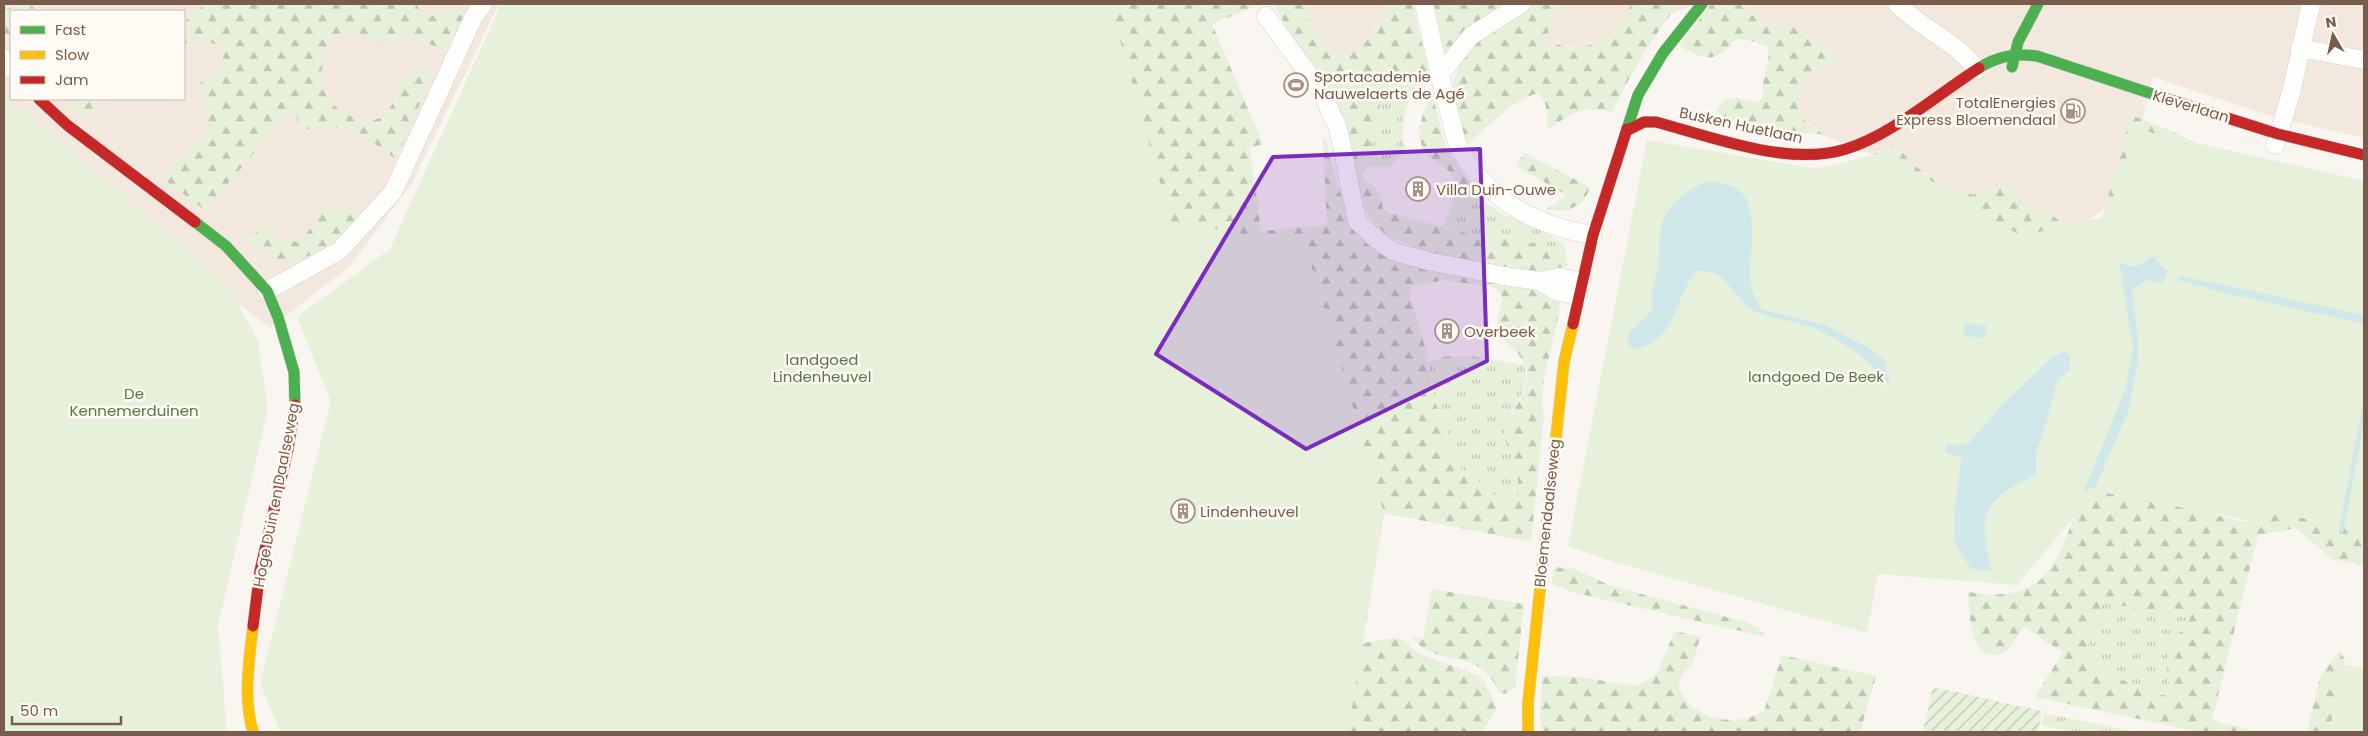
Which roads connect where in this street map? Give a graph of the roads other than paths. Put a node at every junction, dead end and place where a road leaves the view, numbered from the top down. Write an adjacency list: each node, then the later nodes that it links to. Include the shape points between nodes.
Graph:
1 (483, 4): 24 (street, via 473,18 393,192 339,251)
2 (1424, 4): 16 (street)
3 (1521, 4): 16 (street, via 1472,36)
4 (1702, 4): 18 (street, Bloemendaalseweg, via 1663,53 1638,95)
5 (1897, 4): 15 (street, via 1924,27 1966,54)
6 (2038, 4): 9 (street)
7 (2312, 4): 10 (street)
8 (1266, 16): 23 (street, via 1320,91 1338,128 1357,221 1366,231 1396,252 1428,261 1540,281 1556,291)
9 (2028, 26): 11 (street, via 2031,36); 12 (street)
10 (2300, 48): 13 (street); 19 (street, via 2291,93)
11 (2027, 53): 12 (street, Busken Huetlaan); 14 (street); 19 (street, Kleverlaan)
12 (2012, 54): 14 (street); 15 (street, Busken Huetlaan, via 1993,59)
13 (2364, 60)
14 (2018, 68): 15 (street)
15 (1977, 70): 18 (street, Busken Huetlaan, via 1881,133 1861,144 1835,152 1812,155 1781,152 1650,121)
16 (1439, 76): 22 (street, via 1457,142 1482,182 1522,213 1546,224)
17 (40, 100): 24 (street, Hoge Duin en Daalseweg, via 67,125 226,246)
18 (1628, 130): 22 (street, Bloemendaalseweg, via 1622,138)
19 (2273, 141): 20 (street, Kleverlaan); 21 (street, Kleverlaan)
20 (2364, 155)
21 (2364, 166)
22 (1593, 235): 23 (street, Bloemendaalseweg)
23 (1580, 289): 26 (street, Bloemendaalseweg, via 1564,362 1555,435 1528,703)
24 (267, 291): 25 (street, Hoge Duin en Daalseweg, via 294,372 296,389 288,449 260,571 247,679)
25 (253, 732)
26 (1528, 732)

